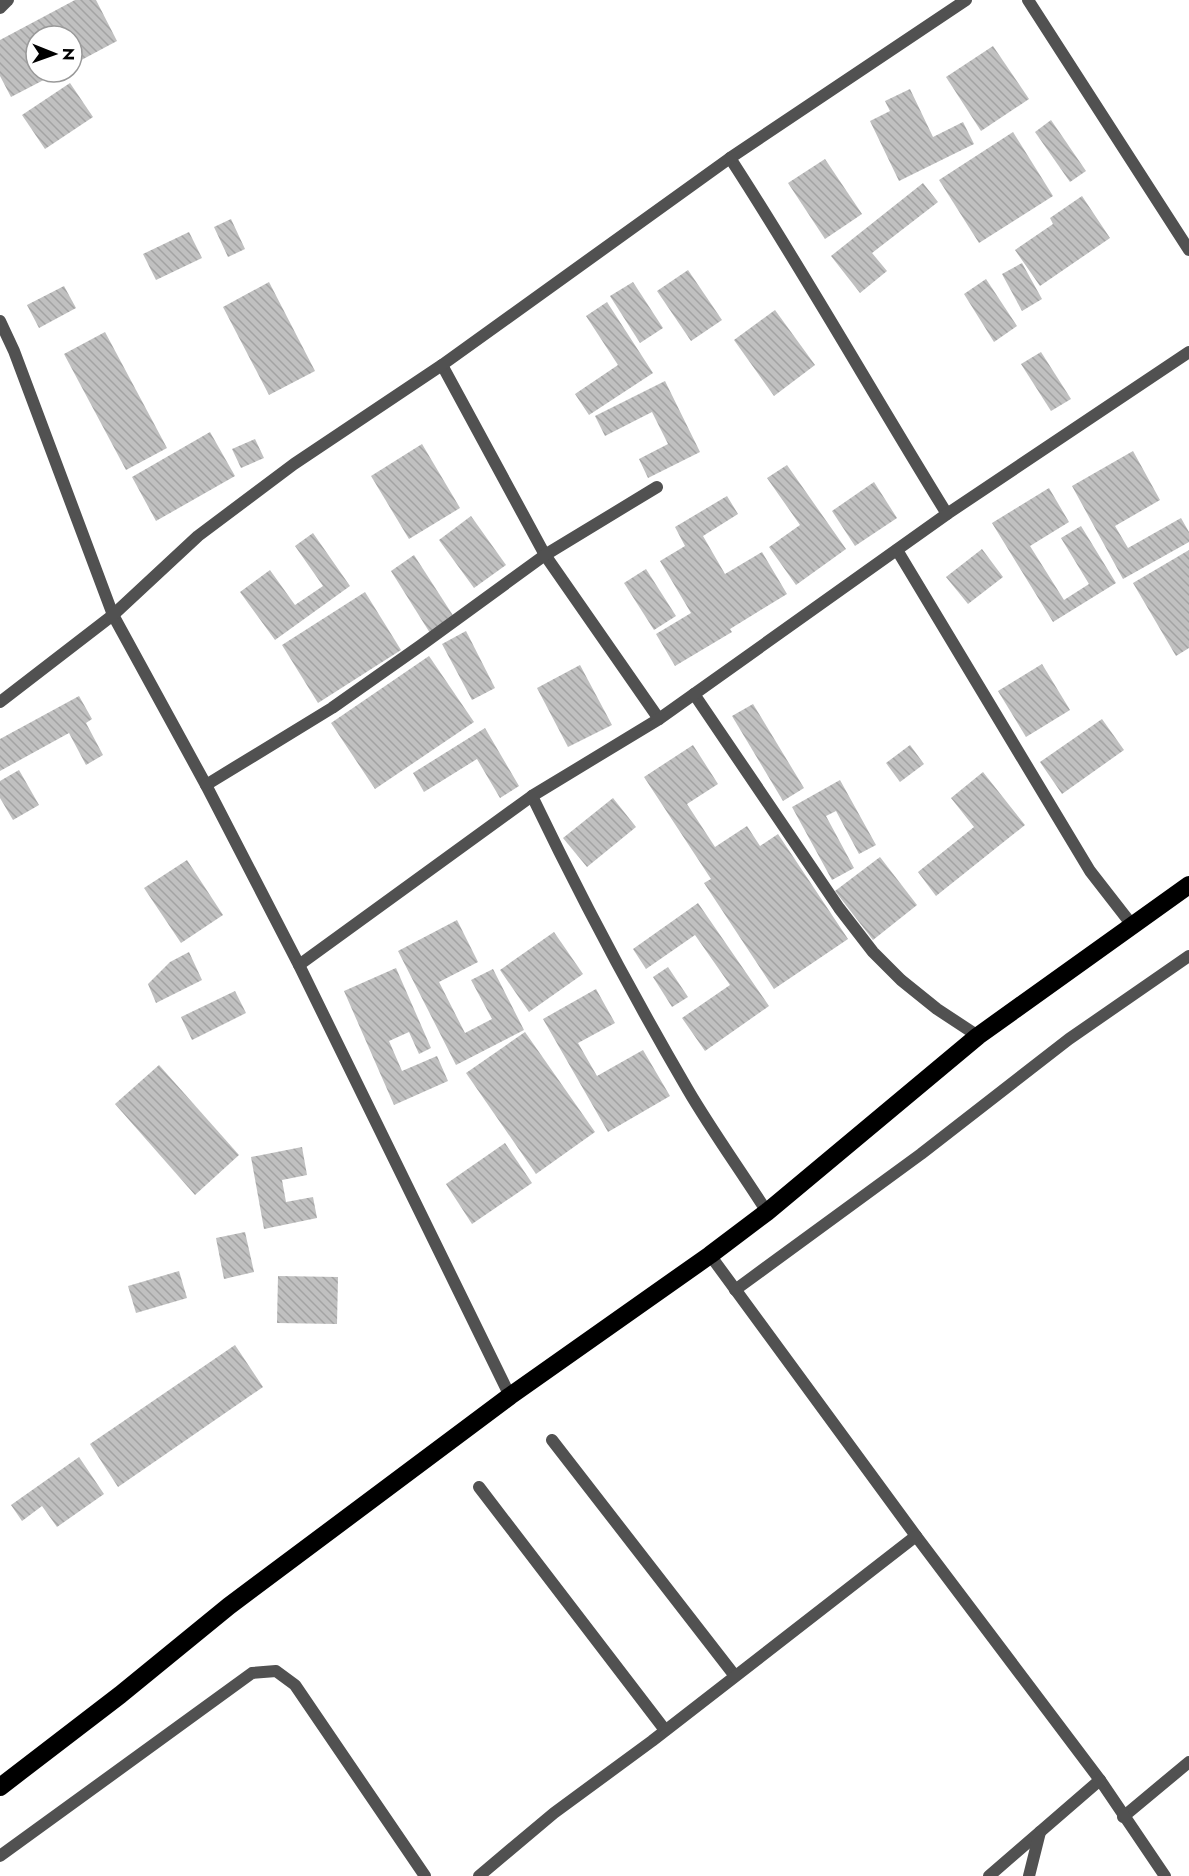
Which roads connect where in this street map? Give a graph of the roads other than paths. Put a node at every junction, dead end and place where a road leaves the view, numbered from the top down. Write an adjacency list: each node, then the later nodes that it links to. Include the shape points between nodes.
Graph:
1 (8, 0): 4 (street)
2 (966, 0): 5 (street)
3 (1028, 0): 6 (street)
4 (0, 8)
5 (730, 158): 9 (street); 11 (street, via 811,285)
6 (1189, 250)
7 (0, 321): 14 (street)
8 (1189, 352): 11 (street)
9 (442, 365): 13 (street); 14 (street, via 294,464 198,536)
10 (657, 487): 13 (street)
11 (947, 514): 12 (street)
12 (897, 550): 15 (street); 21 (street, via 1090,871)
13 (545, 555): 17 (street); 18 (street, via 332,708)
14 (113, 615): 16 (street); 18 (street)
15 (694, 694): 17 (street); 24 (street, via 873,952 937,1009)
16 (2, 698)
17 (659, 718): 19 (street)
18 (206, 785): 23 (street)
19 (532, 796): 23 (street); 25 (street, via 586,907 660,1041)
20 (1189, 885): 21 (highway)
21 (1132, 925): 24 (highway)
22 (1189, 956): 27 (street, via 1069,1039 921,1154)
23 (299, 965): 28 (street)
24 (978, 1036): 25 (highway)
25 (767, 1212): 26 (highway)
26 (710, 1255): 27 (street); 28 (highway)
27 (735, 1290): 31 (street)
28 (510, 1396): 36 (highway, via 229,1606)
29 (552, 1440): 32 (street)
30 (479, 1486): 33 (street)
31 (916, 1536): 32 (street); 35 (street)
32 (735, 1676): 33 (street)
33 (665, 1730): 41 (street, via 554,1813)
34 (1189, 1762): 37 (street)
35 (1100, 1780): 37 (street); 38 (street)
36 (0, 1787)
37 (1124, 1817): 44 (street)
38 (1040, 1832): 42 (street); 43 (street)
39 (0, 1856): 40 (street, via 252,1673 276,1671 296,1685)
40 (425, 1876)
41 (479, 1876)
42 (989, 1876)
43 (1029, 1876)
44 (1166, 1876)

